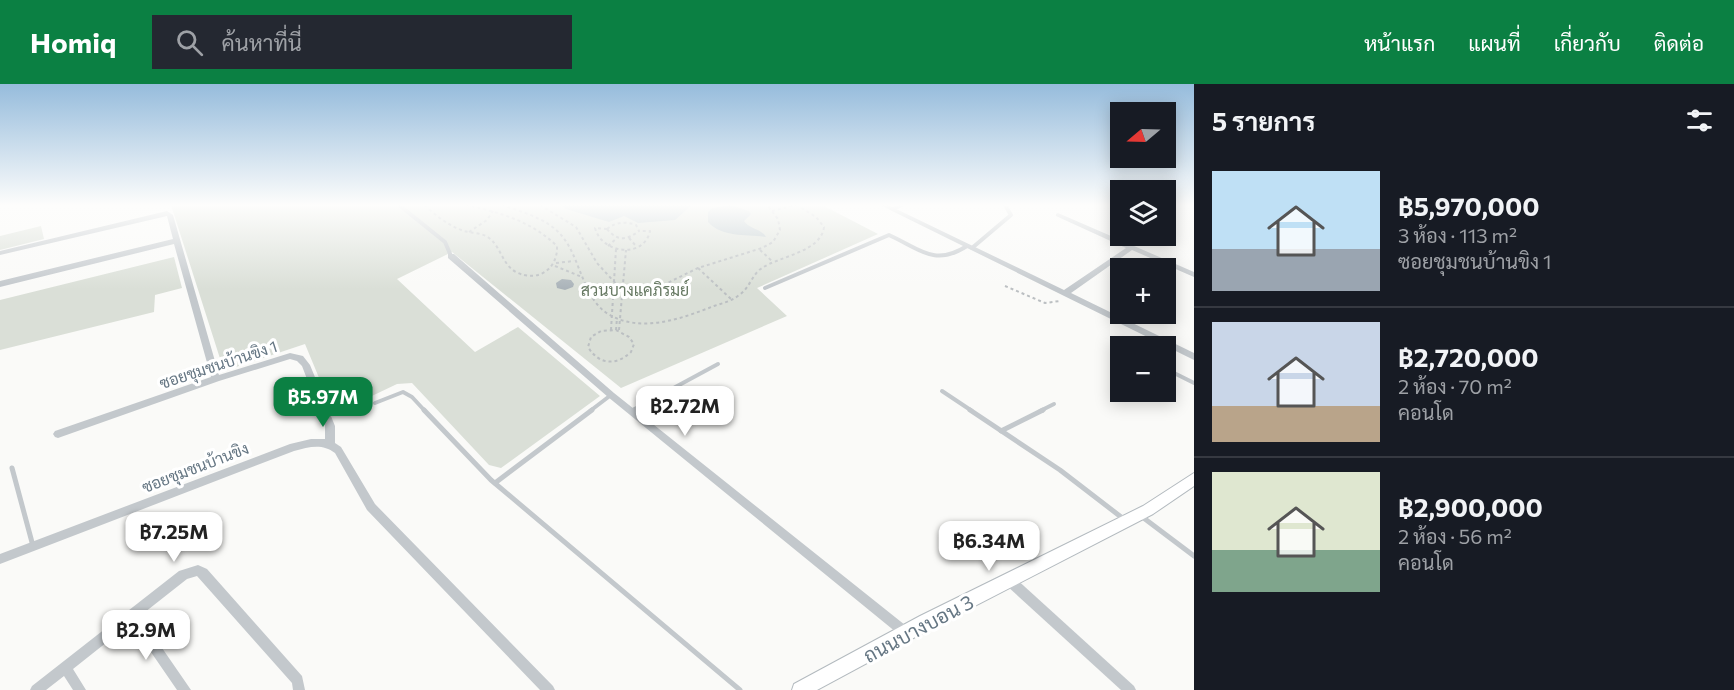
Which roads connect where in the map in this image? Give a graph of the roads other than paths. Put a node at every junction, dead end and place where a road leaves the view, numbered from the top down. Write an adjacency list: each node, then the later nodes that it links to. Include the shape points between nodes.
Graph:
1 (80, 233): 9 (street)
2 (174, 233): 6 (street)
3 (434, 233): 10 (lane, via 445,242)
4 (942, 233): 7 (street)
5 (987, 233): 7 (lane)
6 (176, 241): 12 (street); 18 (street)
7 (969, 247): 13 (lane, via 953,256 933,257 889,235); 14 (street)
8 (1132, 247): 11 (street); 14 (street)
9 (0, 253)
10 (451, 256): 21 (street)
11 (1194, 275)
12 (0, 284)
13 (765, 288)
14 (1070, 295): 15 (street)
15 (1194, 357)
16 (718, 364): 24 (lane)
17 (1176, 374): 19 (lane)
18 (216, 379): 26 (street, ซอยชุมชนบ้านขิง 1); 27 (street, ซอยชุมชนบ้านขิง 1, via 290,356 300,358 330,426)
19 (1194, 383)
20 (942, 392): 25 (lane)
21 (611, 395): 24 (street); 30 (lane)
22 (375, 403): 30 (lane, via 403,392 412,397)
23 (1054, 404): 25 (lane)
24 (631, 411): 37 (street)
25 (1001, 431): 31 (lane)
26 (58, 434)
27 (330, 443): 32 (street, ซอยชุมชนบ้านขิง, via 293,447); 43 (street, via 371,507)
28 (12, 468): 32 (lane)
29 (1194, 479): 31 (main road, ถนนบางบอน 3)
30 (495, 483): 44 (lane)
31 (1133, 518): 33 (lane); 35 (main road, ถนนบางบอน 3)
32 (33, 546): 34 (street, ซอยชุมชนบ้านขิง)
33 (1194, 556)
34 (0, 559)
35 (1010, 581): 37 (main road, ถนนบางบอน 3); 46 (street)
36 (132, 615): 38 (street); 41 (street); 42 (street, via 183,575 198,570 298,680)
37 (906, 633): 45 (main road, ถนนบางบอน 3)
38 (65, 667): 39 (street); 40 (street)
39 (36, 690)
40 (80, 690)
41 (185, 690)
42 (299, 690)
43 (549, 690)
44 (740, 690)
45 (800, 690)
46 (1130, 690)

